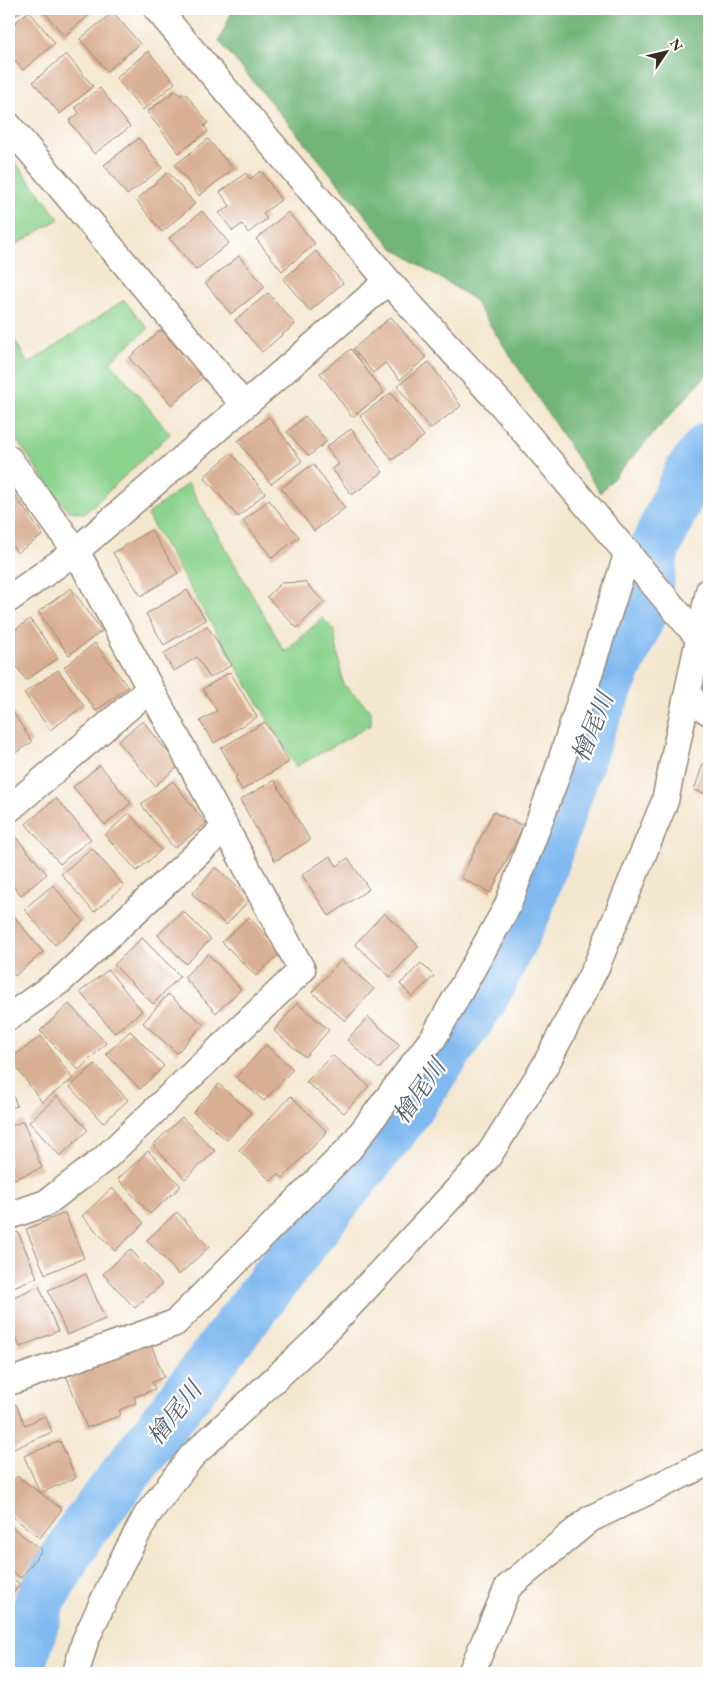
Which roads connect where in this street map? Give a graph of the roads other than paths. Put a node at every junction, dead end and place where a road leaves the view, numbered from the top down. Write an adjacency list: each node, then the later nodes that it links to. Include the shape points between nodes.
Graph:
1 (157, 9): 3 (street)
2 (9, 126): 4 (street)
3 (388, 281): 4 (street); 7 (street, via 502,405)
4 (244, 405): 6 (street)
5 (9, 459): 6 (street)
6 (76, 551): 9 (street); 11 (street)
7 (628, 552): 10 (street); 18 (street, via 556,776 507,907 434,1036 350,1148 175,1322)
8 (709, 591): 10 (street)
9 (9, 598)
10 (699, 638): 12 (street)
11 (150, 689): 14 (street); 15 (street)
12 (687, 696): 13 (street); 20 (street, via 665,801 596,967 545,1066 487,1158 321,1336 192,1456 148,1514 120,1565 86,1641)
13 (709, 712)
14 (9, 809)
15 (225, 828): 16 (street, via 60,981); 17 (street, via 302,970 104,1159 46,1203)
16 (9, 1017)
17 (9, 1216)
18 (9, 1382)
19 (709, 1462): 21 (street, via 590,1519 508,1588)
20 (76, 1673)
21 (471, 1673)

